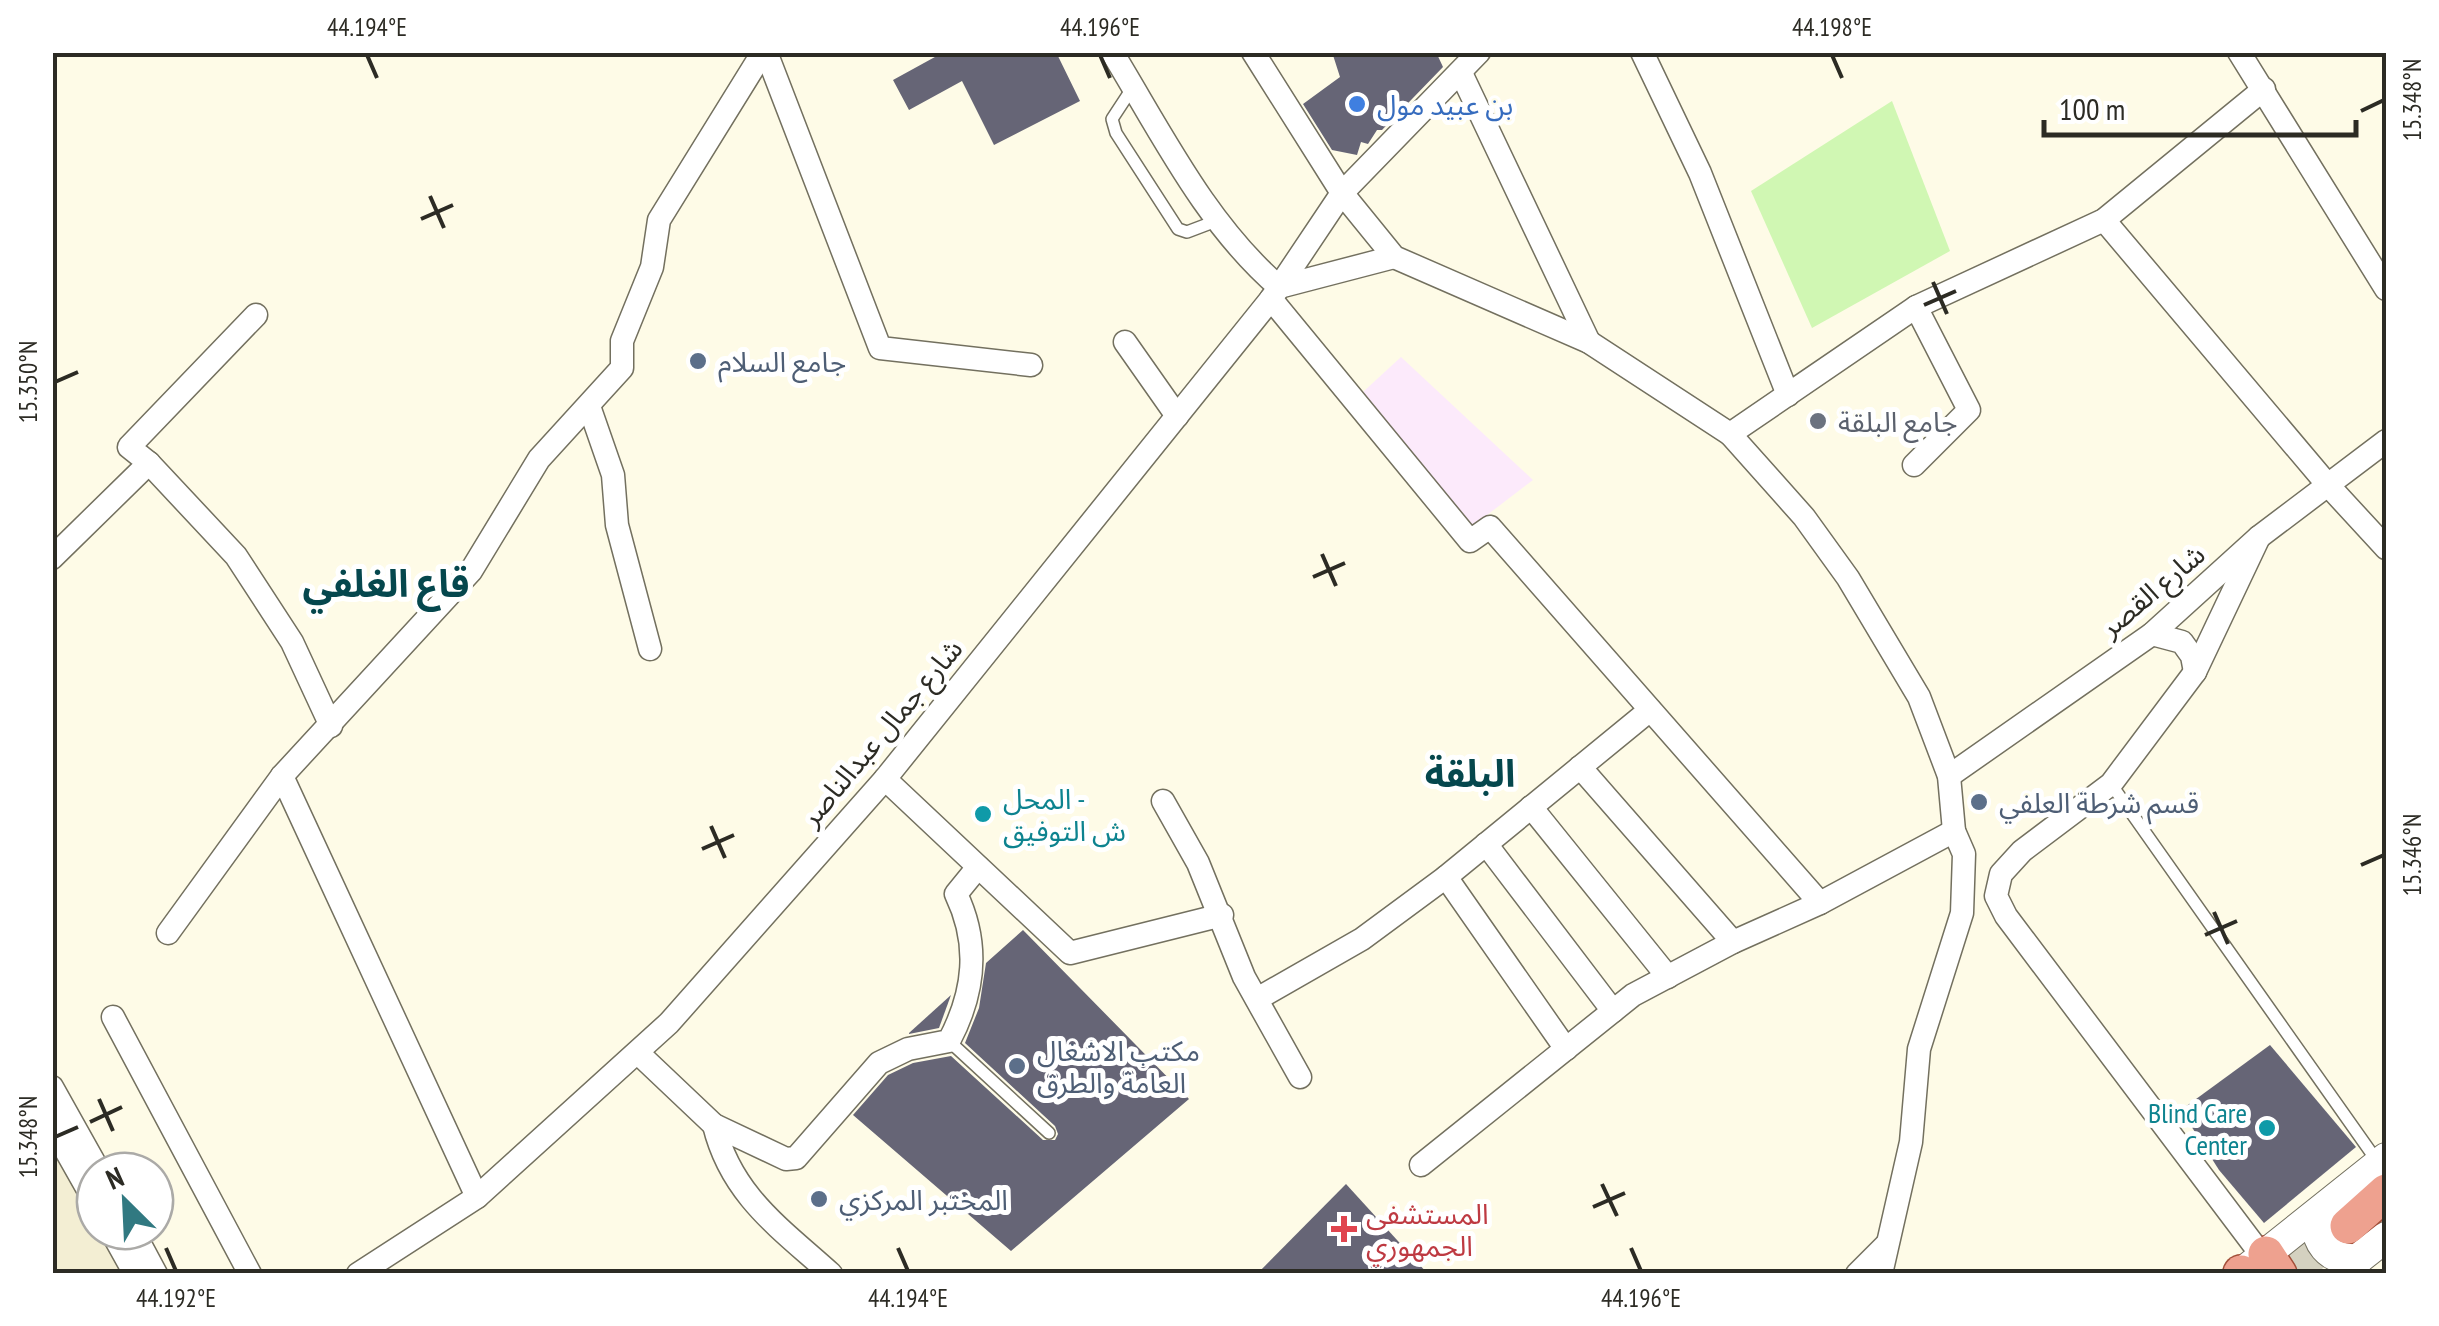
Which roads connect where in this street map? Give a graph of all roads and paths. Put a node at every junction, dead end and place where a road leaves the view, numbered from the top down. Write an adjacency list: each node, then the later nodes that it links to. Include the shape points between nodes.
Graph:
1 (765, 52): 20 (street, via 880,348); 22 (street, via 659,220 652,267 622,341 622,368)
2 (1112, 52): 8 (street)
3 (1253, 52): 10 (street)
4 (1479, 52): 7 (street, شارع جمال عبدالناصر)
5 (1642, 52): 21 (street, via 1700,174)
6 (2239, 52): 9 (street)
7 (1460, 73): 10 (street, شارع جمال عبدالناصر); 19 (street)
8 (1134, 87): 12 (street); 12 (lane, via 1112,119 1116,133 1178,230)
9 (2264, 89): 11 (street); 14 (street)
10 (1342, 193): 13 (street); 15 (street, شارع جمال عبدالناصر)
11 (2104, 220): 16 (street); 28 (street)
12 (1216, 221): 15 (street)
13 (1394, 257): 15 (street); 19 (street)
14 (2386, 289)
15 (1275, 292): 23 (street, شارع جمال عبدالناصر); 35 (street, via 1470,540 1490,527)
16 (1916, 307): 21 (street); 27 (street, via 1969,410)
17 (256, 314): 26 (street, via 130,448)
18 (1125, 342): 23 (street)
19 (1588, 342): 24 (street)
20 (1031, 365)
21 (1788, 395): 24 (street)
22 (589, 406): 33 (street, via 613,474 617,526); 36 (street, via 540,459 471,571)
23 (1177, 416): 40 (street, شارع جمال عبدالناصر)
24 (1730, 434): 39 (street, via 1848,578 1918,697)
25 (2386, 441): 28 (street, شارع القصر)
26 (149, 463): 31 (street); 36 (street, via 236,556 292,642)
27 (1914, 464)
28 (2327, 484): 29 (street, شارع القصر); 30 (street)
29 (2259, 537): 32 (street, شارع القصر); 34 (street)
30 (2386, 548)
31 (52, 558)
32 (2152, 634): 34 (street, via 2182,642); 39 (street, شارع القصر)
33 (650, 649)
34 (2196, 672): 41 (street)
35 (1650, 710): 37 (street); 50 (street)
36 (330, 726): 38 (street)
37 (1580, 767): 43 (street); 53 (street)
38 (282, 776): 52 (street); 70 (street)
39 (1949, 776): 44 (street)
40 (885, 779): 48 (street); 60 (street, شارع جمال عبدالناصر)
41 (2111, 784): 46 (street); 69 (lane)
42 (1163, 801): 51 (street)
43 (1531, 807): 45 (street); 54 (street)
44 (1954, 832): 47 (street); 50 (street)
45 (1486, 844): 49 (street); 56 (street)
46 (2022, 851): 47 (street, via 1982,862); 76 (street, via 2001,874 1996,896 2006,916)
47 (1964, 854): 72 (street, via 1962,914 1920,1049 1911,1142)
48 (978, 867): 51 (street, via 1070,953); 58 (street, via 956,894 968,918 972,979)
49 (1446, 878): 55 (street, via 1362,939); 59 (street)
50 (1820, 903): 53 (street)
51 (1222, 915): 55 (street)
52 (168, 933)
53 (1734, 942): 54 (street)
54 (1668, 977): 56 (street)
55 (1256, 999): 61 (street)
56 (1614, 1011): 59 (street)
57 (113, 1017): 79 (street)
58 (949, 1041): 63 (street, via 908,1049 879,1064 796,1158); 65 (lane)
59 (1566, 1049): 67 (street)
60 (638, 1053): 63 (street); 70 (street, شارع جمال عبدالناصر)
61 (1300, 1077)
62 (52, 1086): 66 (street)
63 (714, 1125): 82 (street, via 730,1170 750,1200)
64 (52, 1126): 68 (street)
65 (1050, 1133)
66 (88, 1151)
67 (1421, 1165)
68 (75, 1167)
69 (2384, 1171): 71 (main road)
70 (477, 1198): 73 (street, شارع جمال عبدالناصر)
71 (2357, 1238): 76 (main road)
72 (1887, 1244): 83 (street); 84 (street)
73 (400, 1248): 80 (street, شارع جمال عبدالناصر); 81 (street, شارع جمال عبدالناصر)
74 (123, 1251): 77 (street)
75 (144, 1251): 78 (street)
76 (2264, 1266)
77 (135, 1274)
78 (156, 1274)
79 (250, 1274)
80 (336, 1274)
81 (358, 1274)
82 (831, 1274)
83 (1857, 1274)
84 (1881, 1274)

